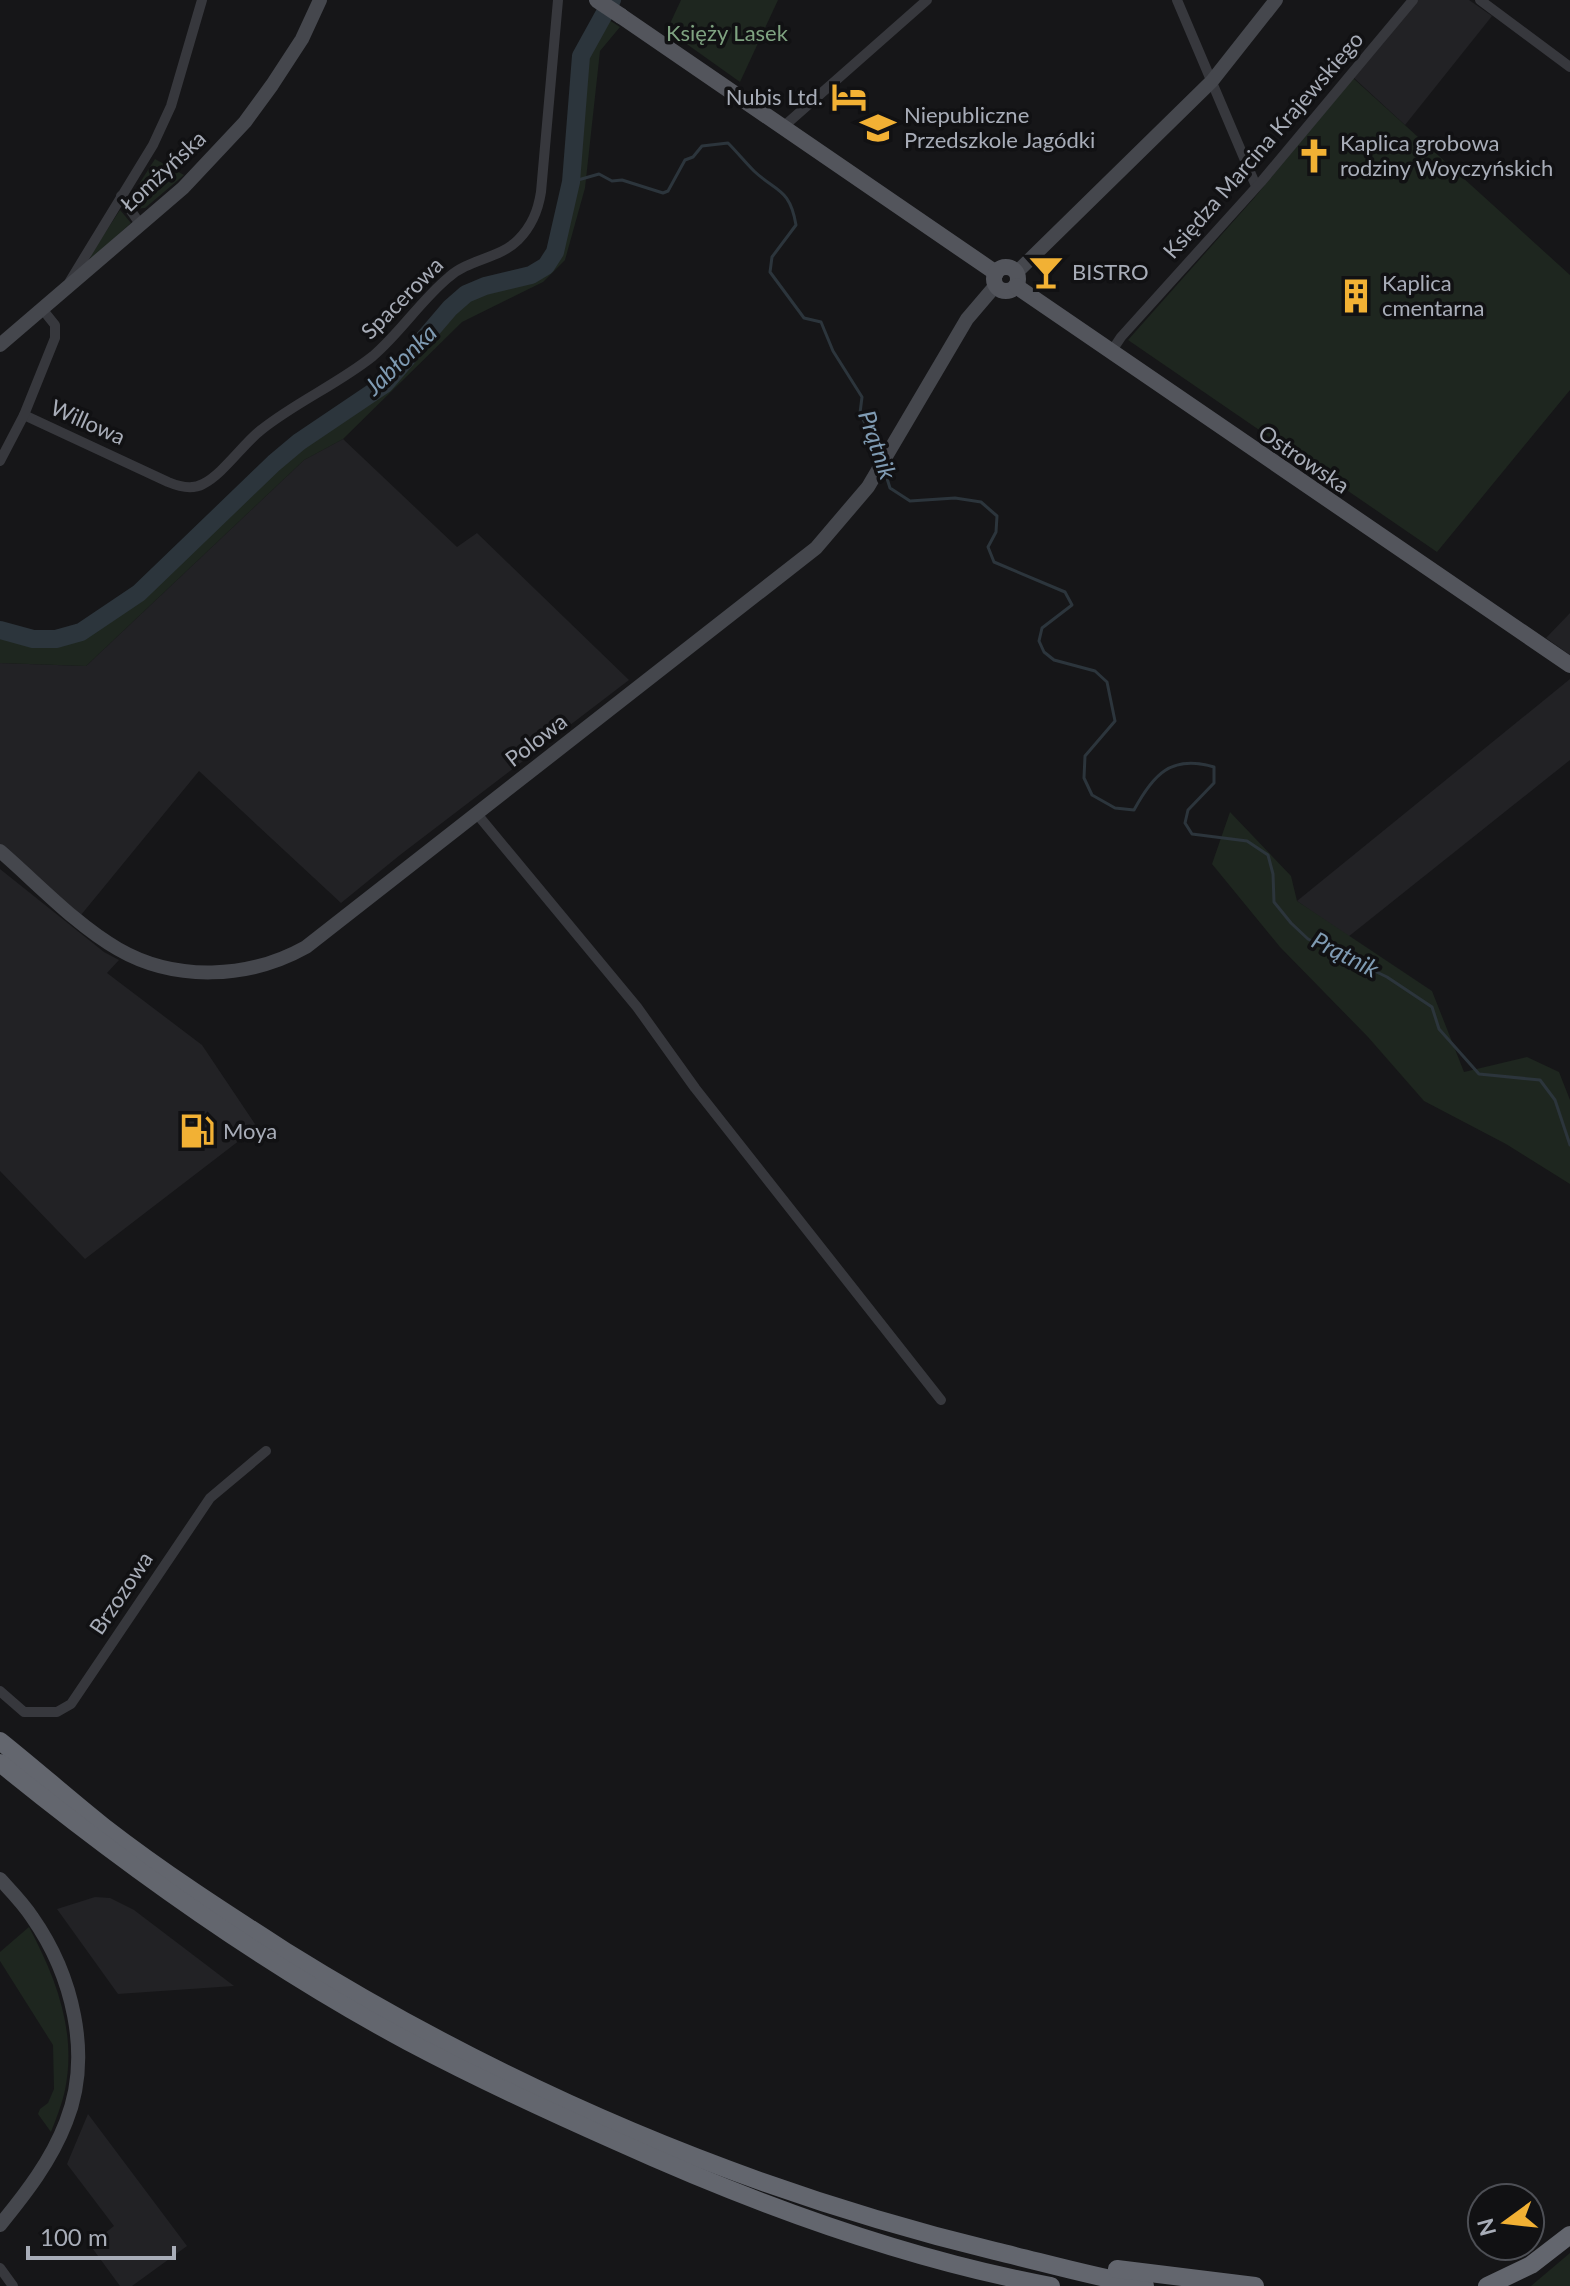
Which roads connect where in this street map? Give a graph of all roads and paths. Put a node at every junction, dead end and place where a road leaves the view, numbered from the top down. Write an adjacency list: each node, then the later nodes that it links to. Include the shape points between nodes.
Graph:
1 (202, 0): 14 (street, via 171,106)
2 (320, 0): 15 (street, Łomżyńska, via 302,39 245,122 183,188)
3 (558, 0): 24 (street, Spacerowa, via 541,192 529,229 513,246 454,273 376,353 278,416)
4 (597, 0): 12 (main road, bridge)
5 (927, 0): 12 (street)
6 (1177, 0): 11 (street)
7 (1276, 0): 11 (street)
8 (1413, 0): 13 (street, Księdza Marcina Krajewskiego)
9 (1480, 0): 10 (street)
10 (1570, 67)
11 (1212, 81): 13 (street); 17 (street)
12 (783, 127): 16 (main road)
13 (1256, 186): 21 (street, Księdza Marcina Krajewskiego)
14 (121, 196): 15 (street); 18 (street)
15 (140, 224): 18 (street, Łomżyńska)
16 (996, 279): 17 (main road, via 1007,291); 26 (street, Polowa, via 877,471 816,548)
17 (1016, 280): 21 (main road, Ostrowska)
18 (63, 293): 19 (street, Łomżyńska)
19 (43, 310): 20 (street, Łomżyńska); 22 (street, Willowa, via 56,331)
20 (0, 345)
21 (1111, 352): 25 (main road, Ostrowska)
22 (24, 415): 23 (street); 24 (street, Willowa, via 168,482)
23 (2, 455)
24 (199, 486)
25 (1570, 665)
26 (477, 814): 27 (street, Polowa, via 306,947 227,972 164,967 116,948); 28 (street, via 637,1007)
27 (0, 851)
28 (941, 1400)
29 (266, 1451): 30 (street, Brzozowa, via 210,1498 71,1704 57,1712 24,1712)
30 (0, 1691)
31 (0, 1741): 36 (highway, via 105,1828 236,1920 337,1983 516,2080 752,2179 915,2231)
32 (0, 1763): 38 (highway, via 91,1837 232,1936 407,2041 507,2092 796,2216)
33 (0, 1879): 34 (street, via 32,1916 58,1961 77,2035 76,2084 68,2119 33,2184)
34 (0, 2225)
35 (1570, 2235): 43 (highway, via 1531,2265)
36 (1019, 2257): 41 (highway); 42 (highway)
37 (0, 2268): 39 (street)
38 (1027, 2283): 40 (highway)
39 (13, 2286)
40 (1051, 2286)
41 (1145, 2286)
42 (1255, 2286)
43 (1487, 2286)

